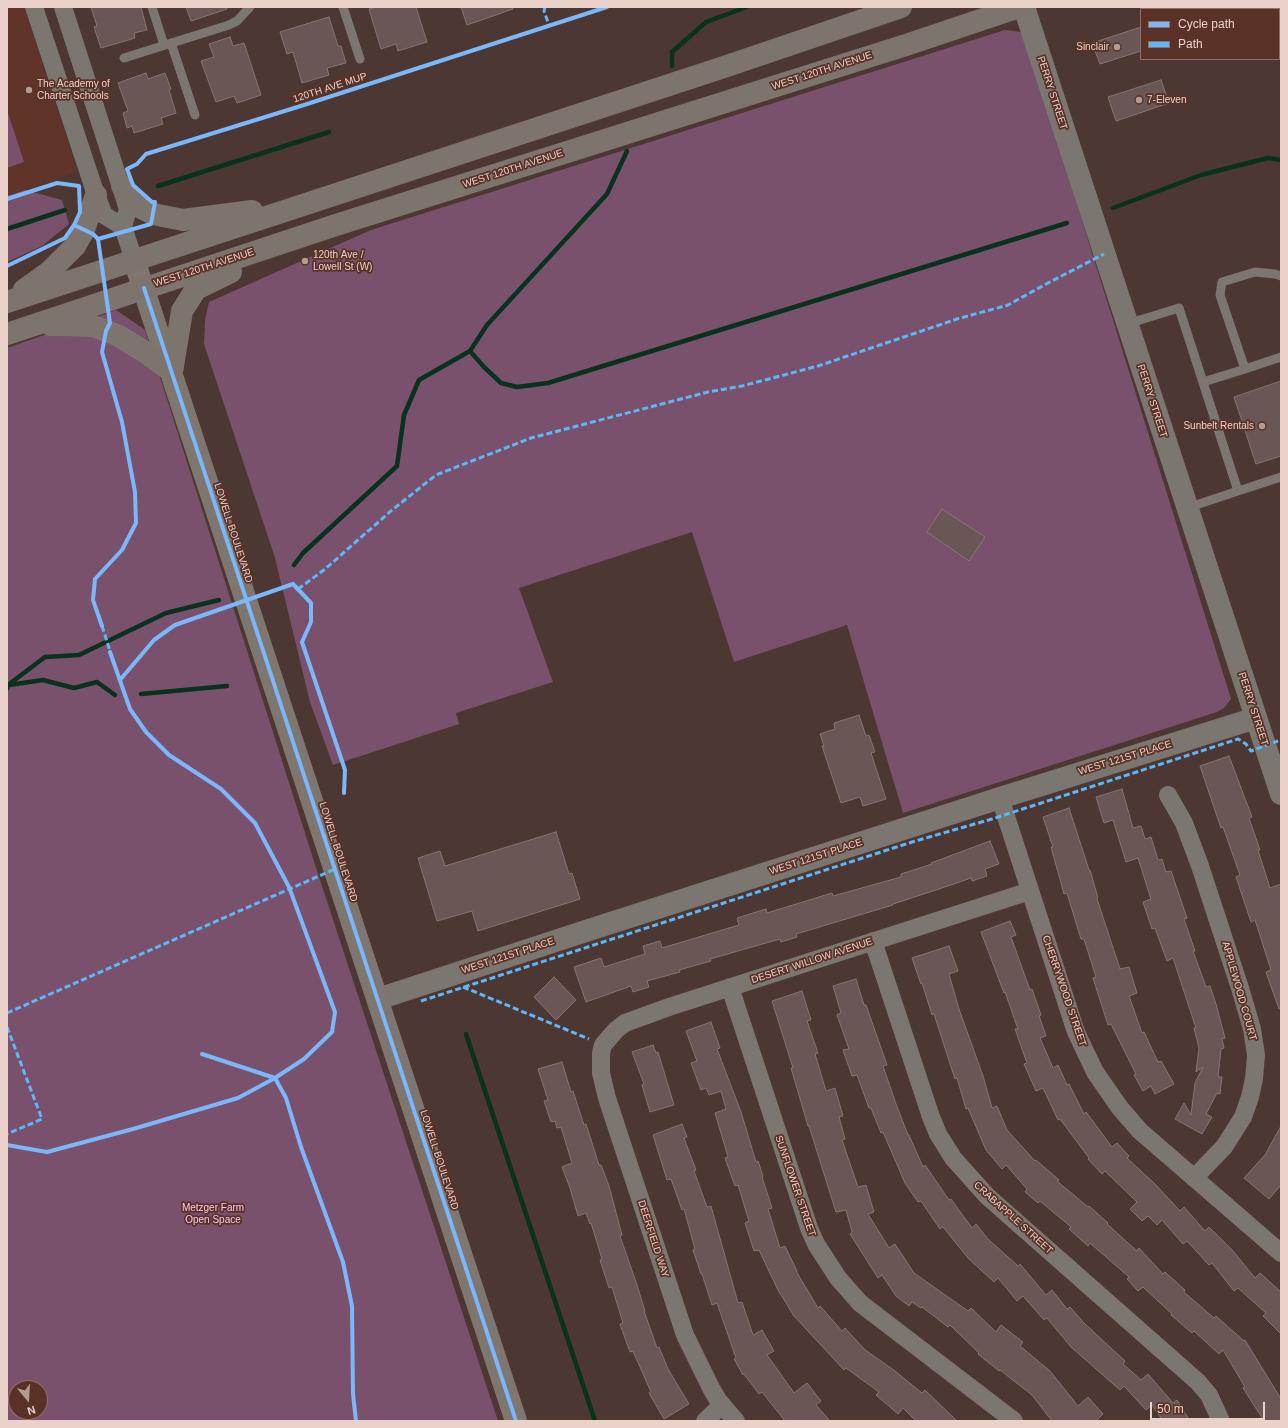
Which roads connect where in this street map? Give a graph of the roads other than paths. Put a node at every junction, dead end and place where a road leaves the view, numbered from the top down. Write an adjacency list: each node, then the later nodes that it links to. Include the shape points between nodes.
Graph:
1 (34, 7): 14 (street)
2 (63, 7): 13 (street)
3 (152, 7): 9 (lane)
4 (250, 7): 9 (lane, via 237,21 229,25)
5 (343, 7): 11 (lane)
6 (901, 7): 15 (main road)
7 (1019, 7): 16 (main road, WEST 120TH AVENUE)
8 (1024, 7): 22 (street, PERRY STREET)
9 (168, 44): 10 (lane); 12 (lane)
10 (124, 58)
11 (360, 59)
12 (195, 115)
13 (122, 186): 15 (main road, via 132,202 143,209 153,214 183,220); 17 (street, via 128,209)
14 (96, 195): 17 (street, via 104,215); 21 (main road, via 84,230 75,246 48,272)
15 (297, 206): 18 (main road)
16 (336, 225): 20 (main road, WEST 120TH AVENUE); 27 (main road, via 196,289 182,311)
17 (123, 228): 18 (street)
18 (134, 260): 20 (main road, LOWELL BOULEVARD); 21 (main road)
19 (1281, 276): 26 (lane, via 1255,272 1222,282 1220,295)
20 (144, 288): 23 (main road, WEST 120TH AVENUE); 27 (main road, LOWELL BOULEVARD)
21 (8, 302)
22 (1127, 324): 28 (lane, via 1179,308); 31 (street, PERRY STREET)
23 (28, 327): 24 (main road, WEST 120TH AVENUE); 27 (main road, via 93,326 117,335)
24 (7, 334)
25 (1281, 357): 26 (lane)
26 (1245, 369): 28 (lane)
27 (172, 372): 39 (main road, LOWELL BOULEVARD)
28 (1202, 382): 30 (lane)
29 (1281, 477): 30 (lane)
30 (1238, 491): 31 (lane)
31 (1187, 508): 32 (street, PERRY STREET)
32 (1256, 718): 33 (street, PERRY STREET); 35 (street, WEST 121ST PLACE)
33 (1281, 794)
34 (1168, 795): 41 (street, APPLEWOOD COURT, via 1184,823 1200,866 1240,988 1252,1029 1256,1055 1254,1079 1243,1117 1224,1147)
35 (1000, 798): 36 (street, CHERRYWOOD STREET); 39 (street, WEST 121ST PLACE)
36 (1030, 890): 37 (street, DESERT WILLOW AVENUE); 41 (street, CHERRYWOOD STREET, via 1076,1032 1095,1072 1140,1131)
37 (873, 941): 38 (street, DESERT WILLOW AVENUE); 48 (street, CRABAPPLE STREET, via 931,1117 953,1158 986,1196 1198,1382 1209,1395)
38 (730, 987): 40 (street, DESERT WILLOW AVENUE, via 625,1023); 47 (street, SUNFLOWER STREET, via 809,1228 838,1278 860,1303)
39 (378, 999): 44 (main road, LOWELL BOULEVARD)
40 (596, 1042): 43 (street, DEERFIELD WAY, via 600,1073 607,1098 685,1335)
41 (1194, 1178): 42 (street, CHERRYWOOD STREET)
42 (1281, 1253)
43 (722, 1405): 45 (street); 46 (street, DEERFIELD WAY)
44 (516, 1421)
45 (705, 1421)
46 (736, 1421)
47 (1014, 1421)
48 (1222, 1421)

